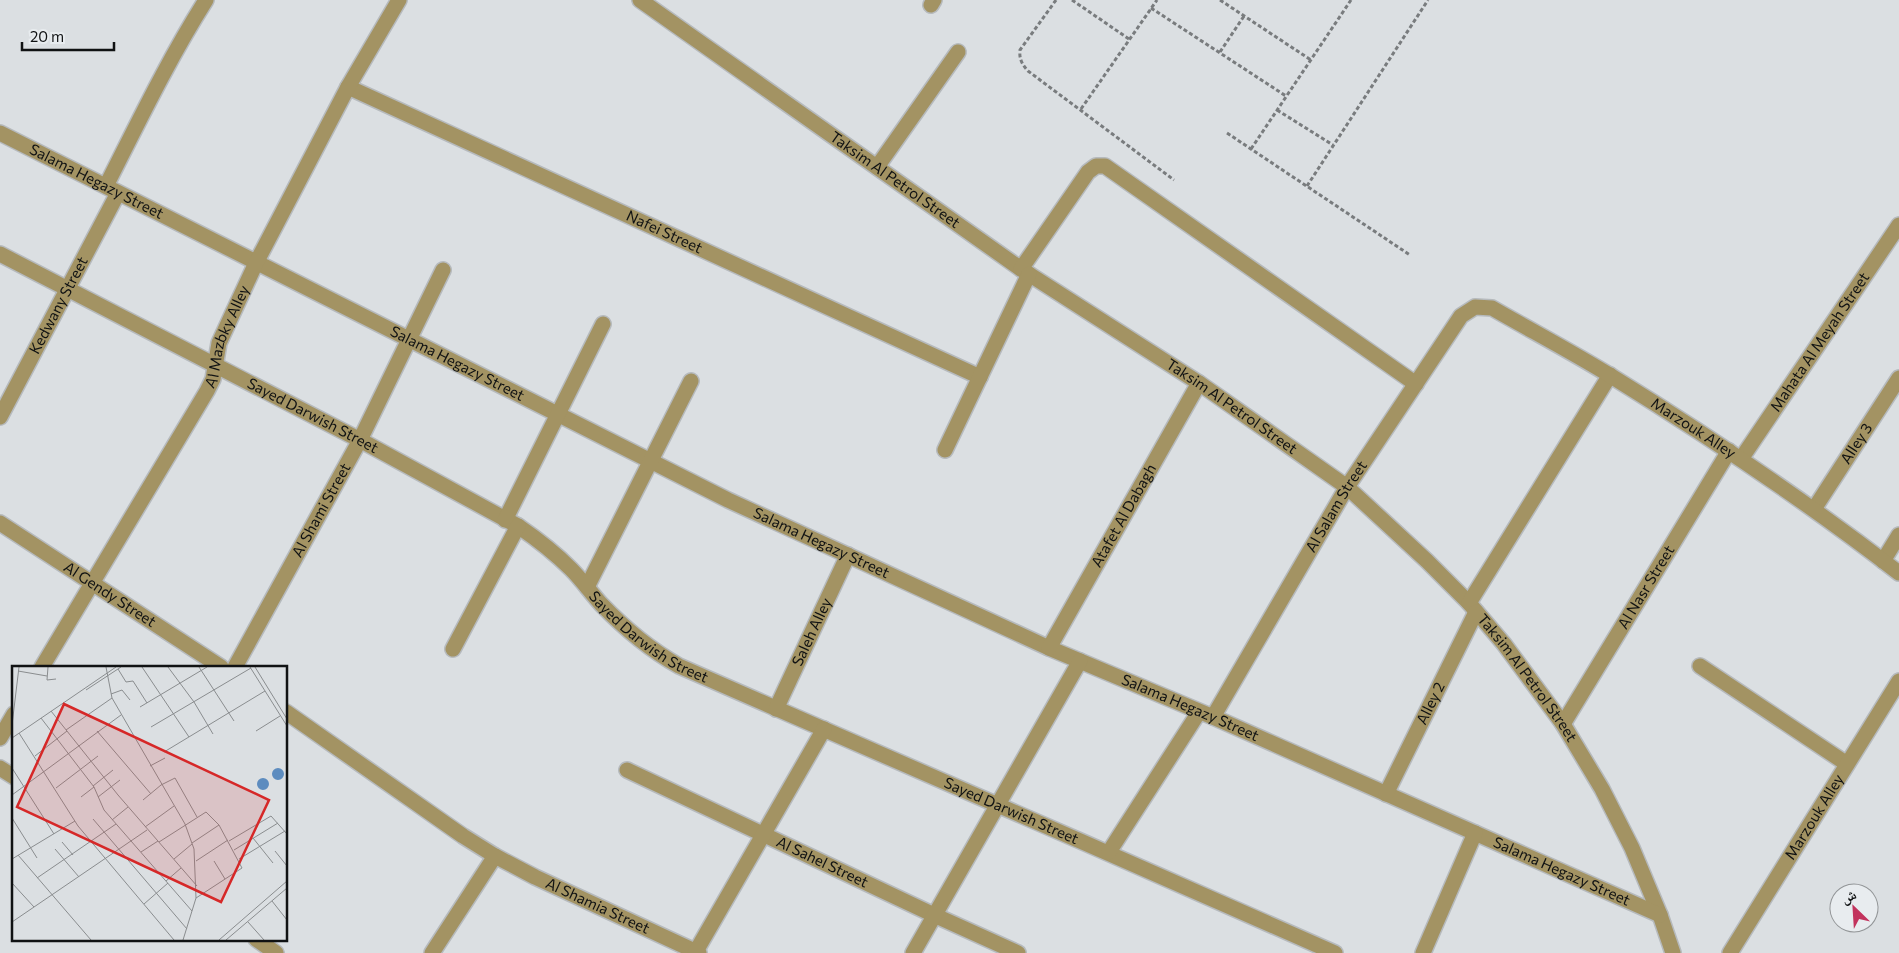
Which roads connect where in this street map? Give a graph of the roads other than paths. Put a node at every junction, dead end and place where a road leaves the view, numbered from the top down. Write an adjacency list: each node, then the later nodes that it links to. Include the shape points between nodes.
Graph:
1 (206, 0): 8 (street, Kedwany Street, via 163,72)
2 (399, 0): 5 (street, Al Mazbky Alley)
3 (640, 0): 7 (street, Taksim Al Petrol Street)
4 (958, 52): 7 (street)
5 (348, 87): 11 (street, Al Mazbky Alley); 20 (street, Nafei Street)
6 (0, 133): 8 (street, Salama Hegazy Street)
7 (877, 167): 13 (street, Taksim Al Petrol Street)
8 (112, 190): 11 (street, Salama Hegazy Street); 14 (street, Kedwany Street)
9 (1899, 225): 29 (street, Mahata Al Meyah Street)
10 (0, 254): 14 (street, Sayed Darwish Street)
11 (256, 263): 17 (street, Salama Hegazy Street); 18 (street, Al Mazbky Alley, via 219,343)
12 (443, 270): 17 (street, Al Shami Street)
13 (1025, 271): 20 (street); 23 (street, Taksim Al Petrol Street); 24 (street, via 1088,172 1096,166 1105,166)
14 (68, 289): 18 (street, Sayed Darwish Street); 26 (street, Kedwany Street)
15 (1475, 307): 19 (street, Marzouk Alley, via 1492,308); 24 (street, Al Salam Street, via 1461,316)
16 (604, 324): 25 (street)
17 (408, 340): 25 (street, Salama Hegazy Street); 27 (street, Al Shami Street)
18 (216, 365): 27 (street, Sayed Darwish Street); 39 (street, Al Mazbky Alley, via 207,391)
19 (1610, 376): 29 (street, Marzouk Alley); 41 (street, Alley 2)
20 (980, 377): 28 (street)
21 (1899, 378): 32 (street, Alley 3)
22 (691, 381): 30 (street)
23 (1199, 383): 31 (street, Taksim Al Petrol Street); 42 (street, Atafet Al Dabagh)
24 (1416, 384): 31 (street, Al Salam Street)
25 (558, 415): 30 (street, Salama Hegazy Street); 34 (street)
26 (0, 417)
27 (360, 440): 34 (street, Sayed Darwish Street); 47 (street, Al Shami Street)
28 (945, 450)
29 (1735, 455): 32 (street, Marzouk Alley); 54 (street, Al Nasr Street)
30 (651, 462): 36 (street, Salama Hegazy Street); 40 (street)
31 (1347, 487): 41 (street, Taksim Al Petrol Street, via 1427,560); 52 (street, Al Salam Street)
32 (1814, 509): 37 (street, Marzouk Alley)
33 (0, 523): 39 (street, Al Gendy Street)
34 (512, 523): 40 (street, Sayed Darwish Street, via 555,554); 43 (street)
35 (1899, 535): 37 (street)
36 (848, 556): 42 (street, Salama Hegazy Street); 50 (street, Saleh Alley)
37 (1882, 561): 38 (street, Marzouk Alley)
38 (1899, 573)
39 (92, 583): 45 (street, Al Mazbky Alley); 46 (street, Al Gendy Street)
40 (587, 587): 50 (street, Sayed Darwish Street, via 626,629 659,655)
41 (1472, 608): 54 (street, Taksim Al Petrol Street, via 1509,651); 61 (street, Alley 2)
42 (1049, 648): 44 (street, Salama Hegazy Street)
43 (453, 649)
44 (1080, 661): 52 (street, Salama Hegazy Street); 62 (street)
45 (43, 666)
46 (219, 666)
47 (236, 666)
48 (1700, 666): 57 (street)
49 (1899, 682): 57 (street, Marzouk Alley)
50 (776, 709): 55 (street, Sayed Darwish Street)
51 (288, 713): 66 (street)
52 (1206, 715): 61 (street, Salama Hegazy Street); 65 (street, Al Salam Street)
53 (12, 717): 56 (street)
54 (1563, 724): 68 (street, Taksim Al Petrol Street, via 1602,788)
55 (824, 730): 62 (street, Sayed Darwish Street); 64 (street)
56 (0, 738)
57 (1847, 764): 78 (street, Marzouk Alley)
58 (0, 768): 60 (street)
59 (627, 770): 64 (street, Al Sahel Street)
60 (12, 776)
61 (1386, 794): 63 (street, Salama Hegazy Street)
62 (998, 806): 65 (street, Sayed Darwish Street); 67 (street)
63 (1475, 833): 68 (street, Salama Hegazy Street); 76 (street)
64 (763, 834): 67 (street, Al Sahel Street); 70 (street)
65 (1109, 852): 75 (street, Sayed Darwish Street)
66 (496, 856): 70 (street, Al Shamia Street); 72 (street)
67 (934, 915): 73 (street); 74 (street, Al Sahel Street)
68 (1660, 915): 77 (street, Taksim Al Petrol Street)
69 (257, 940): 71 (street)
70 (696, 952)
71 (276, 953)
72 (432, 953)
73 (913, 953)
74 (1018, 953)
75 (1334, 953)
76 (1422, 953)
77 (1673, 953)
78 (1730, 953)

